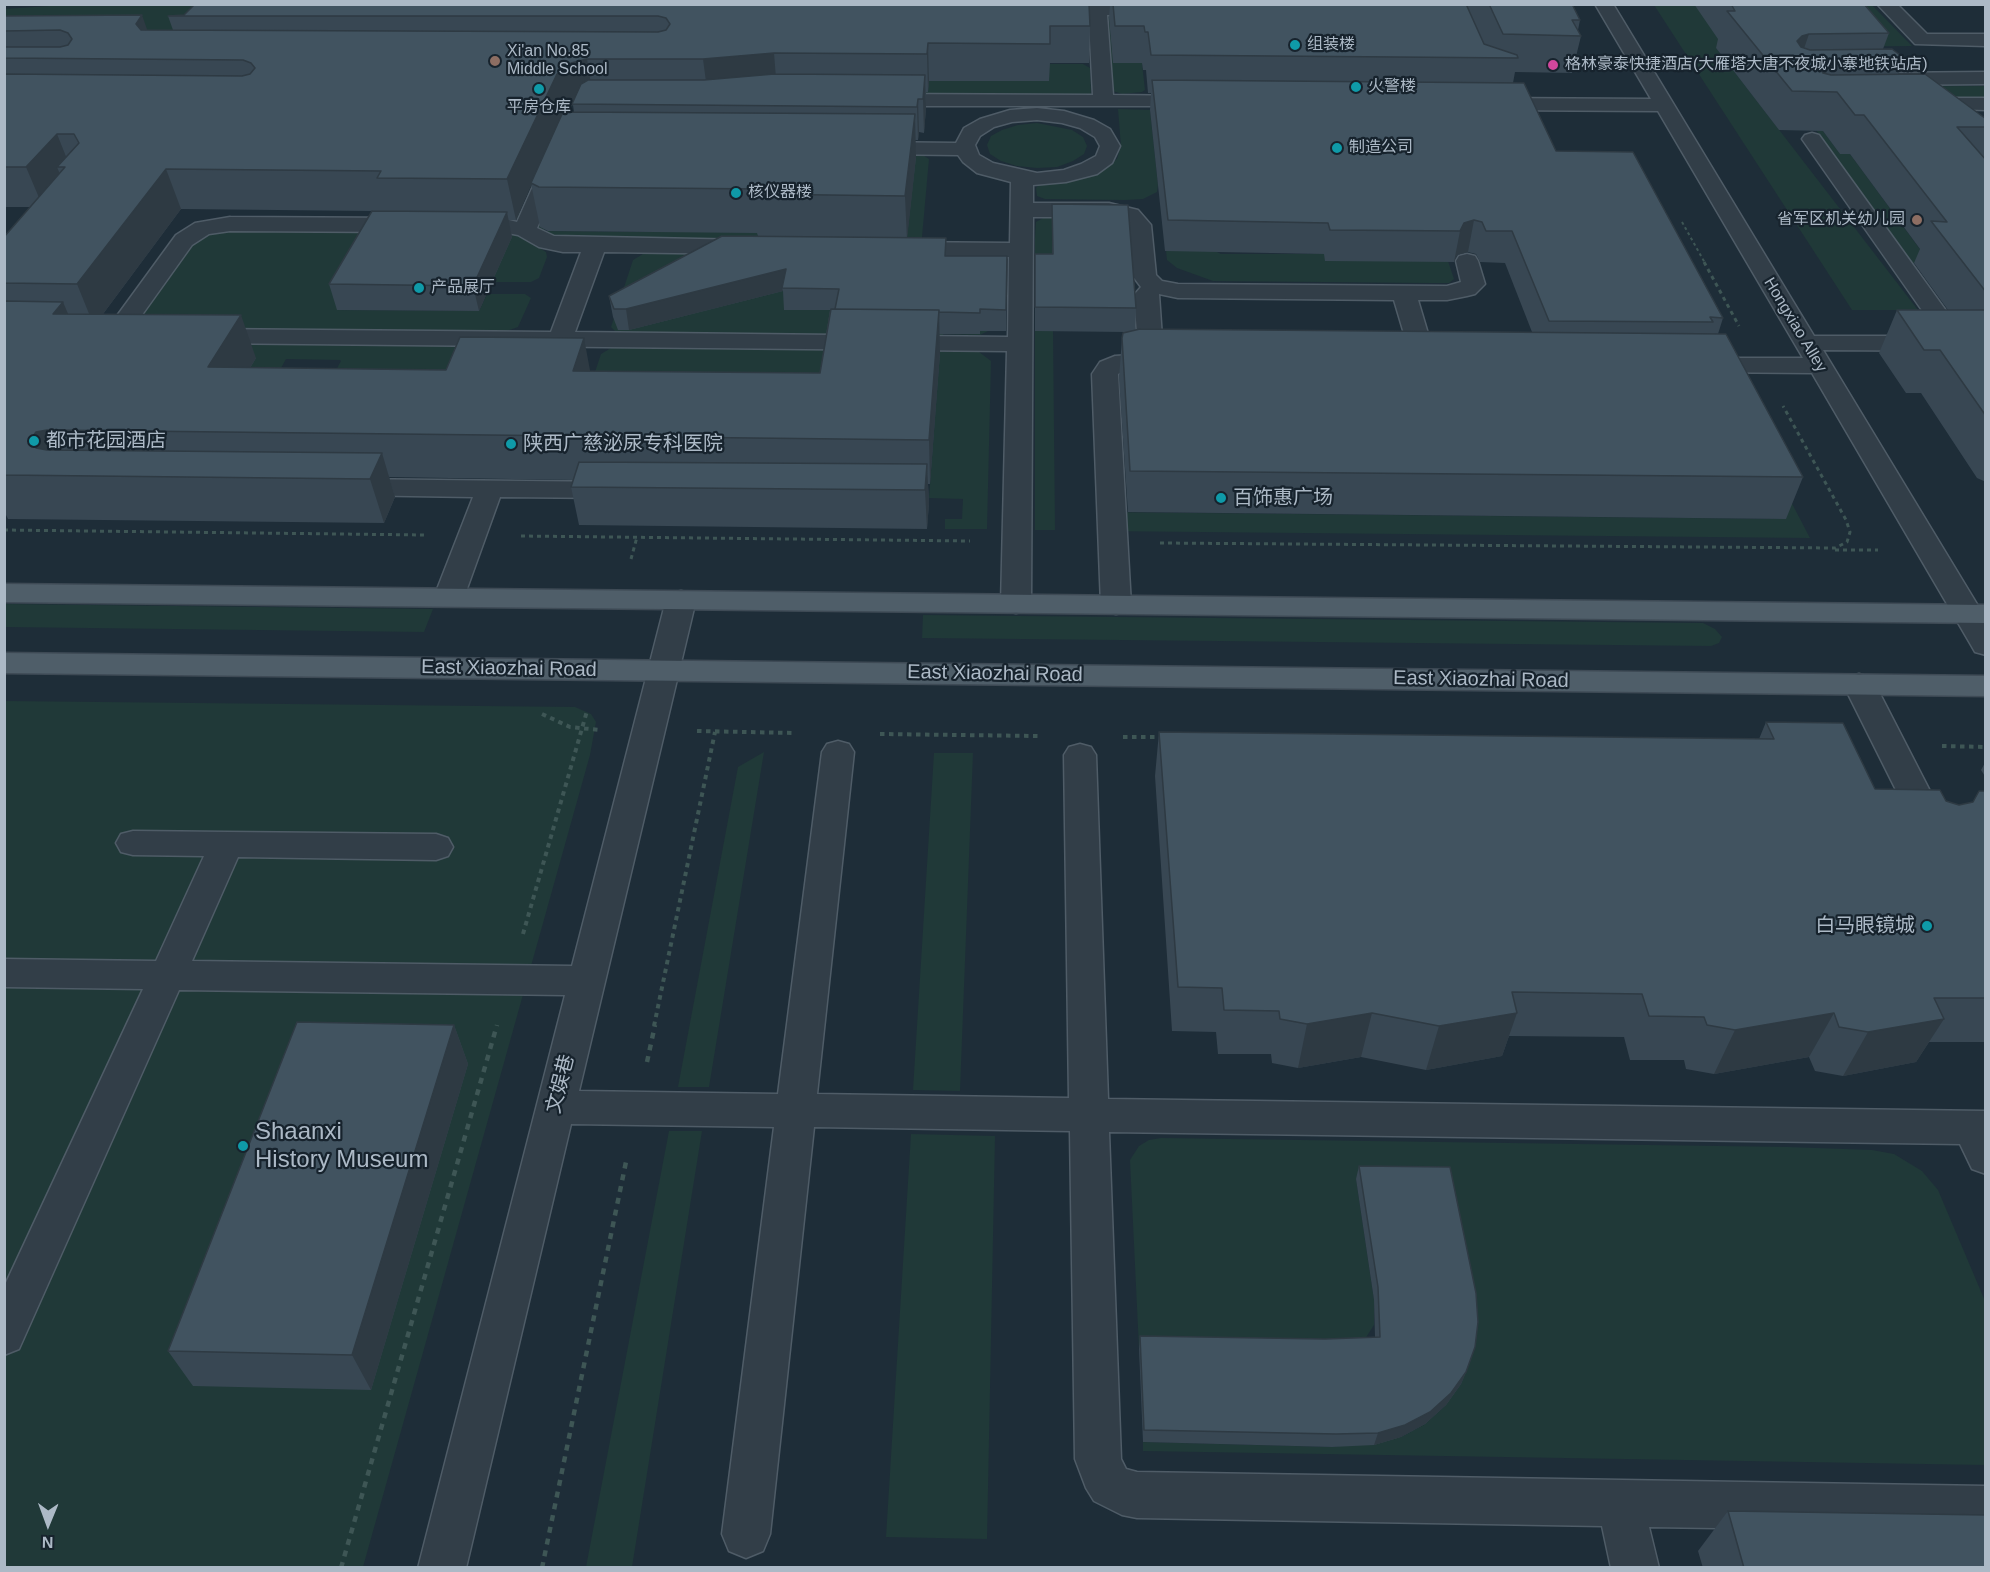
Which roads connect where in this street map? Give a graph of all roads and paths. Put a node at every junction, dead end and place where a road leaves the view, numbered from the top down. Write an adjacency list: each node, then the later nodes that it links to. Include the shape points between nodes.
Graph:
1 (1604, 4): 9 (street, Hongxiao Alley)
2 (1886, 4): 5 (street, via 1922,40)
3 (1097, 7): 4 (street); 11 (street)
4 (1167, 10)
5 (1986, 40)
6 (1986, 78): 7 (street)
7 (1868, 79)
8 (1506, 85): 9 (street)
9 (1659, 96): 13 (street); 36 (street, Hongxiao Alley)
10 (859, 99): 16 (street)
11 (1103, 101): 12 (street); 16 (street)
12 (1221, 102)
13 (1469, 104)
14 (1902, 104): 15 (street)
15 (1986, 104)
16 (1023, 108): 20 (street, via 971,132); 21 (street, via 1087,124 1103,133 1110,146 1105,159 1089,169 1066,176)
17 (1812, 139): 38 (street)
18 (562, 146): 25 (street)
19 (847, 148): 20 (street)
20 (966, 149): 21 (street, via 970,158 985,168)
21 (1022, 177): 22 (street)
22 (1022, 210): 29 (street); 31 (street, via 1109,210 1130,214 1140,225 1144,275)
23 (430, 226): 33 (street, via 230,224 203,228 184,240)
24 (489, 226): 25 (street)
25 (525, 230): 26 (street, via 554,244)
26 (595, 246): 27 (street); 35 (street)
27 (770, 248)
28 (874, 249): 29 (street)
29 (1021, 250): 37 (street)
30 (1467, 261): 32 (street, via 1473,284 1467,289)
31 (1154, 286): 32 (street, via 1178,291); 52 (street, via 1146,299 1150,345 1196,353 1130,360 1113,365 1105,374)
32 (1404, 293): 40 (street)
33 (116, 336)
34 (186, 336): 35 (street)
35 (560, 340): 37 (street)
36 (1805, 342): 38 (street); 42 (street, Hongxiao Alley)
37 (1020, 344): 51 (street)
38 (1958, 344): 39 (street)
39 (1986, 344)
40 (1422, 353)
41 (1679, 365): 42 (street)
42 (1819, 366): 53 (street, Hongxiao Alley)
43 (326, 487): 44 (street)
44 (490, 488): 45 (street); 48 (street)
45 (643, 490)
46 (637, 537): 49 (path)
47 (4, 592): 48 (main road)
48 (449, 597): 49 (main road)
49 (619, 599): 50 (main road)
50 (681, 600): 51 (main road); 57 (street, 文娱巷)
51 (1016, 604): 52 (main road)
52 (1116, 605): 53 (main road)
53 (1976, 614): 54 (street, Hongxiao Alley)
54 (1986, 645)
55 (4, 663): 56 (main road, East Xiaozhai Road)
56 (599, 670): 57 (main road, East Xiaozhai Road); 60 (path)
57 (663, 670): 58 (main road, East Xiaozhai Road); 61 (street, 文娱巷)
58 (1859, 684): 59 (main road, East Xiaozhai Road); 67 (street)
59 (1986, 686)
60 (581, 730): 61 (path); 75 (path)
61 (649, 731): 62 (path); 76 (street, 文娱巷)
62 (799, 733)
63 (1120, 736): 64 (path)
64 (1168, 737)
65 (854, 743): 66 (path); 78 (street)
66 (1065, 745): 79 (street)
67 (1890, 746): 68 (path); 69 (street)
68 (1986, 747)
69 (1935, 835)
70 (133, 843): 71 (street)
71 (227, 844): 72 (street); 74 (street)
72 (436, 847)
73 (4, 973): 74 (street)
74 (167, 975): 75 (street); 81 (street)
75 (510, 980): 76 (street); 85 (path)
76 (587, 981): 77 (street, 文娱巷)
77 (556, 1107): 78 (street); 86 (street, 文娱巷)
78 (796, 1111): 79 (street); 84 (street)
79 (1089, 1115): 80 (street); 82 (street, via 1098,1459 1110,1485 1137,1495)
80 (1981, 1138)
81 (4, 1335)
82 (1620, 1503): 83 (street); 87 (street)
83 (1986, 1509)
84 (746, 1534)
85 (341, 1568)
86 (442, 1568)
87 (1635, 1568)

